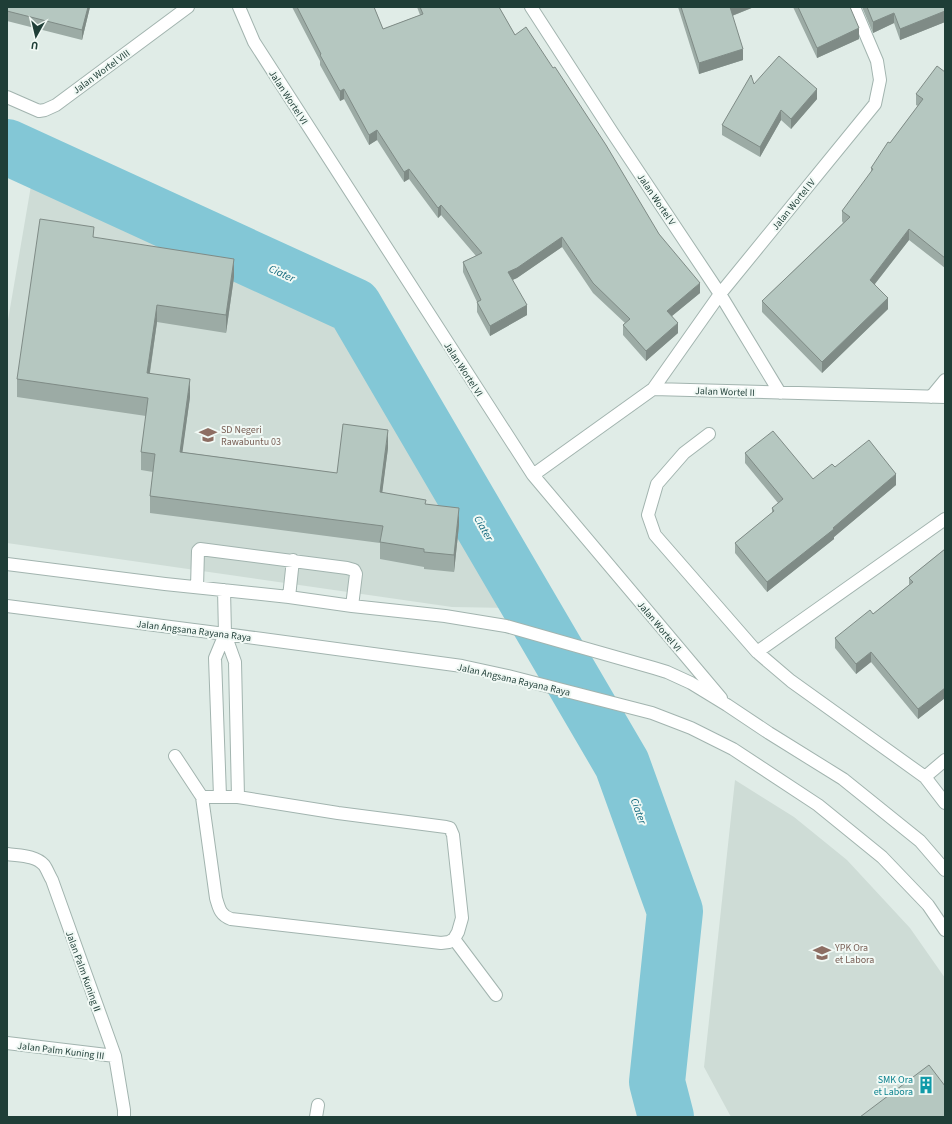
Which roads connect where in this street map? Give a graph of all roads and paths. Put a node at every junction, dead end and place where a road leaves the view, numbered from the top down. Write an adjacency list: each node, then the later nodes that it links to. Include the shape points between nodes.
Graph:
1 (188, 7): 5 (street, Jalan Wortel VIII, via 45,110 39,111)
2 (239, 7): 13 (street, Jalan Wortel VI, via 254,42)
3 (531, 7): 6 (street, Jalan Wortel V)
4 (854, 7): 6 (street, Jalan Wortel IV, via 877,61 880,80 875,104)
5 (7, 97)
6 (720, 294): 8 (street, Jalan Wortel IV); 9 (street, Jalan Wortel V)
7 (945, 380): 10 (street)
8 (653, 389): 9 (street, Jalan Wortel II); 13 (street)
9 (780, 393): 10 (street, Jalan Wortel II)
10 (931, 397): 11 (street, Jalan Wortel II)
11 (945, 397)
12 (709, 434): 23 (street, via 684,453 657,484 648,515 655,535)
13 (533, 475): 24 (street, Jalan Wortel VI)
14 (945, 519): 23 (street)
15 (293, 560): 17 (street, via 200,549); 19 (street); 21 (street, via 354,570 356,574)
16 (7, 564): 17 (street)
17 (197, 587): 18 (street)
18 (224, 590): 19 (street); 22 (street)
19 (289, 598): 21 (street)
20 (7, 606): 22 (street, Jalan Angsana Rayana Raya)
21 (352, 606): 24 (street, via 445,616 506,626 667,672)
22 (225, 634): 28 (street, via 215,658); 30 (street, via 235,662); 34 (street, Jalan Angsana Rayana Raya, via 462,666 652,713 690,728 733,749 818,805 882,857 928,905)
23 (757, 652): 27 (street, via 791,681)
24 (727, 705): 33 (street, via 842,779 920,840)
25 (175, 756): 29 (street)
26 (945, 760): 27 (street)
27 (925, 777): 31 (street)
28 (220, 796): 29 (street); 30 (street)
29 (202, 797): 35 (street, via 216,898 220,913 224,917 441,943)
30 (238, 797): 35 (street, via 450,828 453,835 462,918)
31 (945, 804)
32 (7, 854): 38 (street, Jalan Palm Kuning II, via 28,857 44,865 52,880)
33 (945, 870)
34 (945, 930)
35 (454, 939): 36 (street)
36 (496, 995)
37 (7, 1043): 38 (street, Jalan Palm Kuning III)
38 (115, 1056): 40 (street, Jalan Palm Kuning II)
39 (318, 1105): 41 (street)
40 (124, 1117)
41 (316, 1117)

